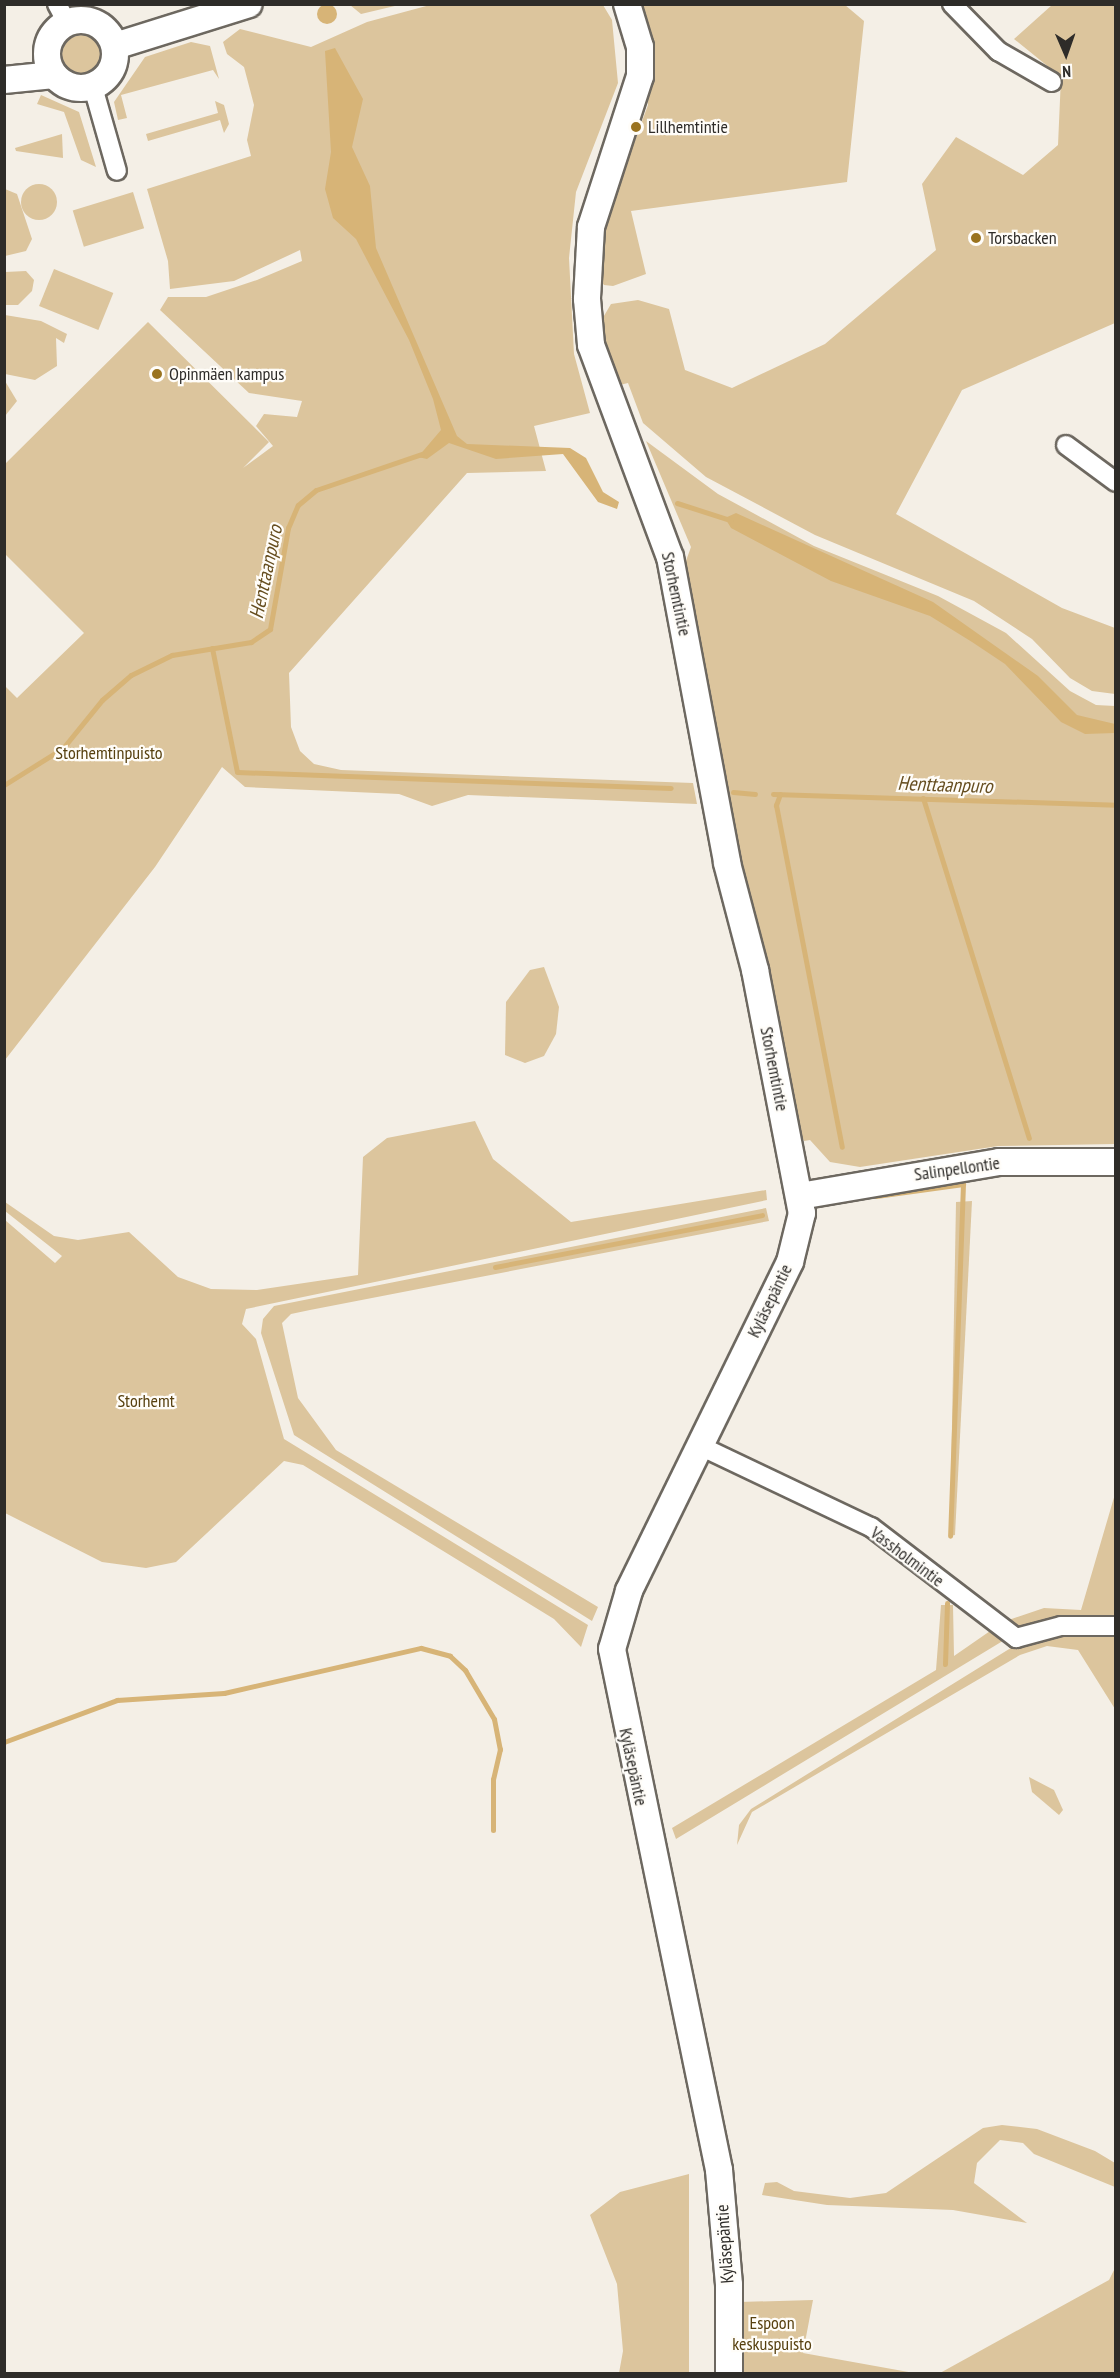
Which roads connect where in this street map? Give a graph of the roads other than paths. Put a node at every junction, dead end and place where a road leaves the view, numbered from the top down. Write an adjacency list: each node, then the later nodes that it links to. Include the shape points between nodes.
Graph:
1 (249, 4): 5 (main road)
2 (627, 4): 15 (main road, Storhemtintie, via 640,47 640,76 591,226 591,345 670,557 735,903 755,970)
3 (952, 4): 9 (street, via 998,51)
4 (62, 14): 5 (main road, via 91,21); 6 (main road, via 52,36)
5 (115, 46): 10 (main road, via 114,66)
6 (50, 65): 7 (main road); 8 (main road); 10 (main road, via 67,86)
7 (4, 76)
8 (4, 80)
9 (1053, 82)
10 (93, 87): 11 (street)
11 (117, 171)
12 (1066, 445): 13 (street)
13 (1116, 482)
14 (1116, 1162): 15 (main road, Salinpellontie, via 999,1162)
15 (800, 1196): 16 (main road, Kyläsepäntie, via 801,1223 790,1262)
16 (698, 1445): 17 (street, Vassholmintie, via 871,1527 1016,1638 1060,1626); 18 (main road, Kyläsepäntie, via 619,1616 612,1649 620,1706 718,2170 729,2285)
17 (1116, 1626)
18 (729, 2373)

